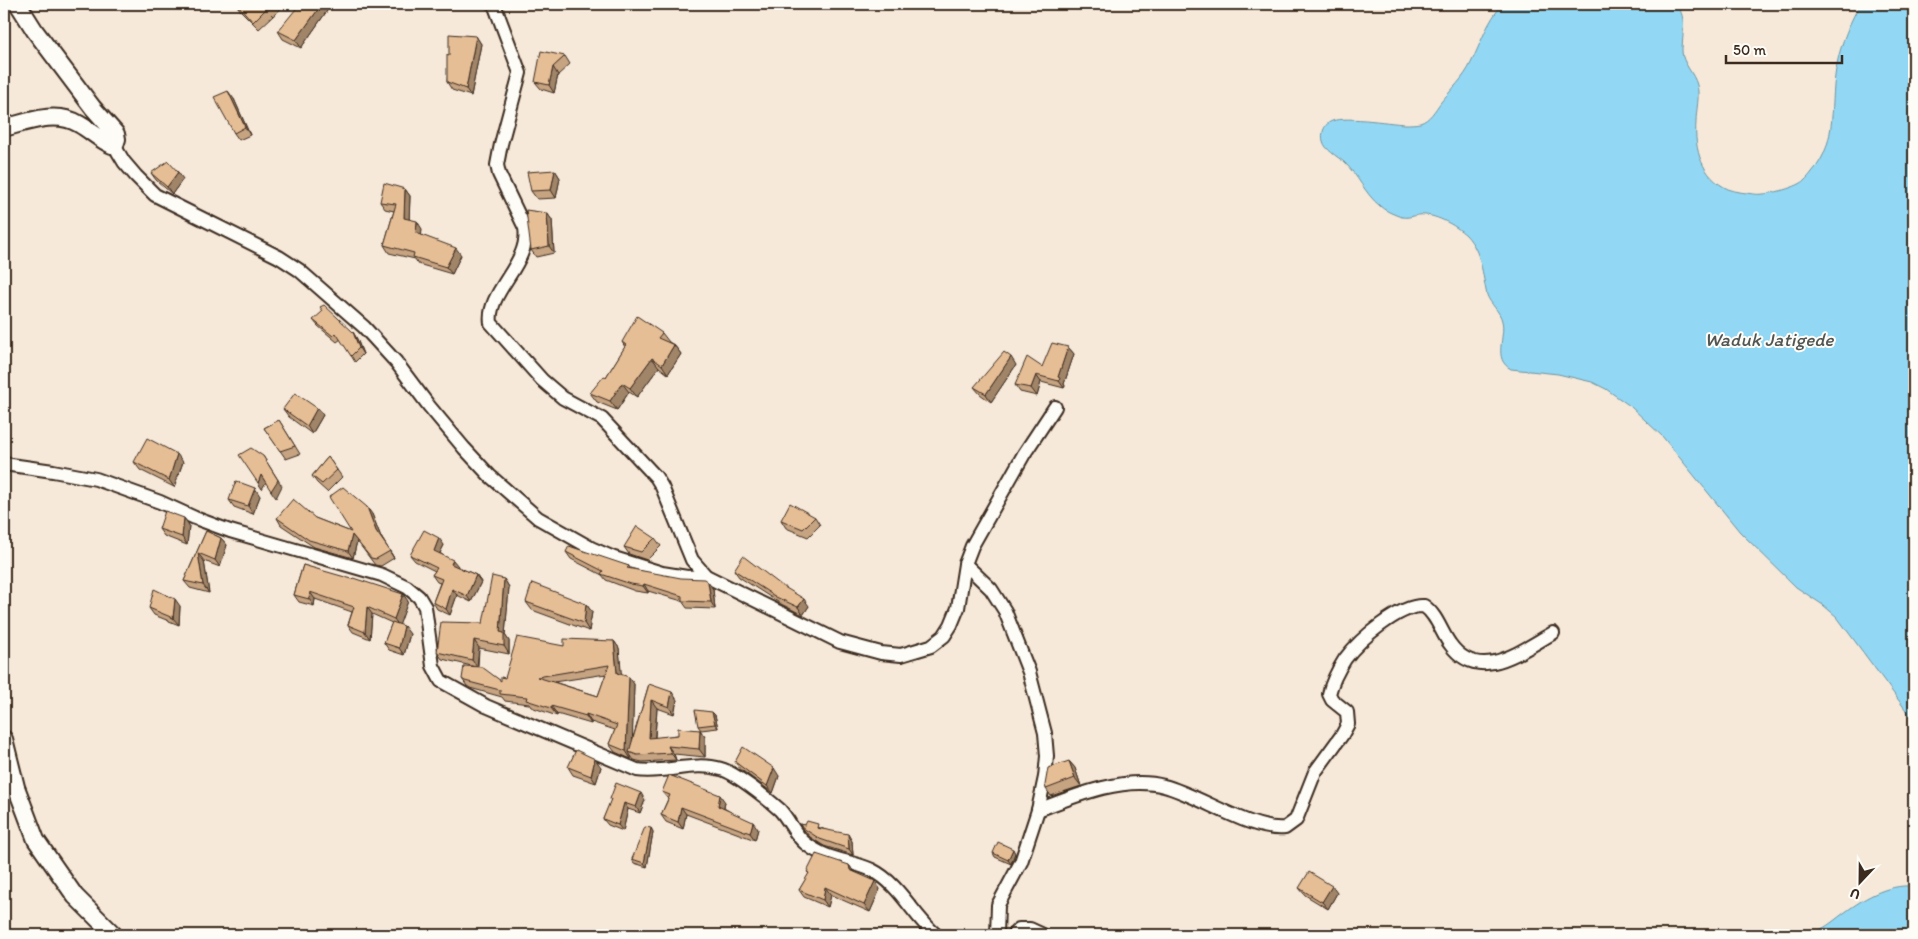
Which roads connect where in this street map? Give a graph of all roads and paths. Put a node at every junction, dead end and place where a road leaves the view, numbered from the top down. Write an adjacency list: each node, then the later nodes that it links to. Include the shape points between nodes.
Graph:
1 (18, 4): 4 (street, via 93,108 116,134)
2 (494, 4): 8 (street, via 520,73 498,165 527,236 524,248 494,302 491,323 542,380 563,398 602,419 656,477 692,560)
3 (4, 128): 4 (street, via 42,118 61,119 78,123 108,144)
4 (116, 145): 8 (street, via 124,162 155,195 299,270 364,327 464,448 538,518 614,558 675,575)
5 (1055, 407): 7 (street, via 999,497)
6 (4, 464): 13 (street, via 96,480 230,531 382,575 407,587 425,607 433,666 441,681 486,706 637,770 656,772 703,766 723,769 780,811 796,835 814,850 872,870 886,880 923,925)
7 (965, 564): 8 (street, via 958,608 944,636 931,646 901,656 840,642); 11 (street, via 991,589 1005,611 1038,702 1046,756)
8 (706, 576)
9 (1553, 633): 11 (street, via 1493,664 1472,660 1456,652 1424,606 1405,610 1381,625 1357,645 1336,674 1329,694 1347,712 1348,724 1316,772 1296,820 1285,828 1265,828 1162,785 1143,783 1085,793)
10 (4, 739): 12 (street, via 16,787 36,840 75,896)
11 (1038, 810): 14 (street, via 1021,862 998,904)
12 (114, 935)
13 (936, 935)
14 (997, 935)
15 (1013, 935): 16 (street, via 1024,928)
16 (1043, 935)

